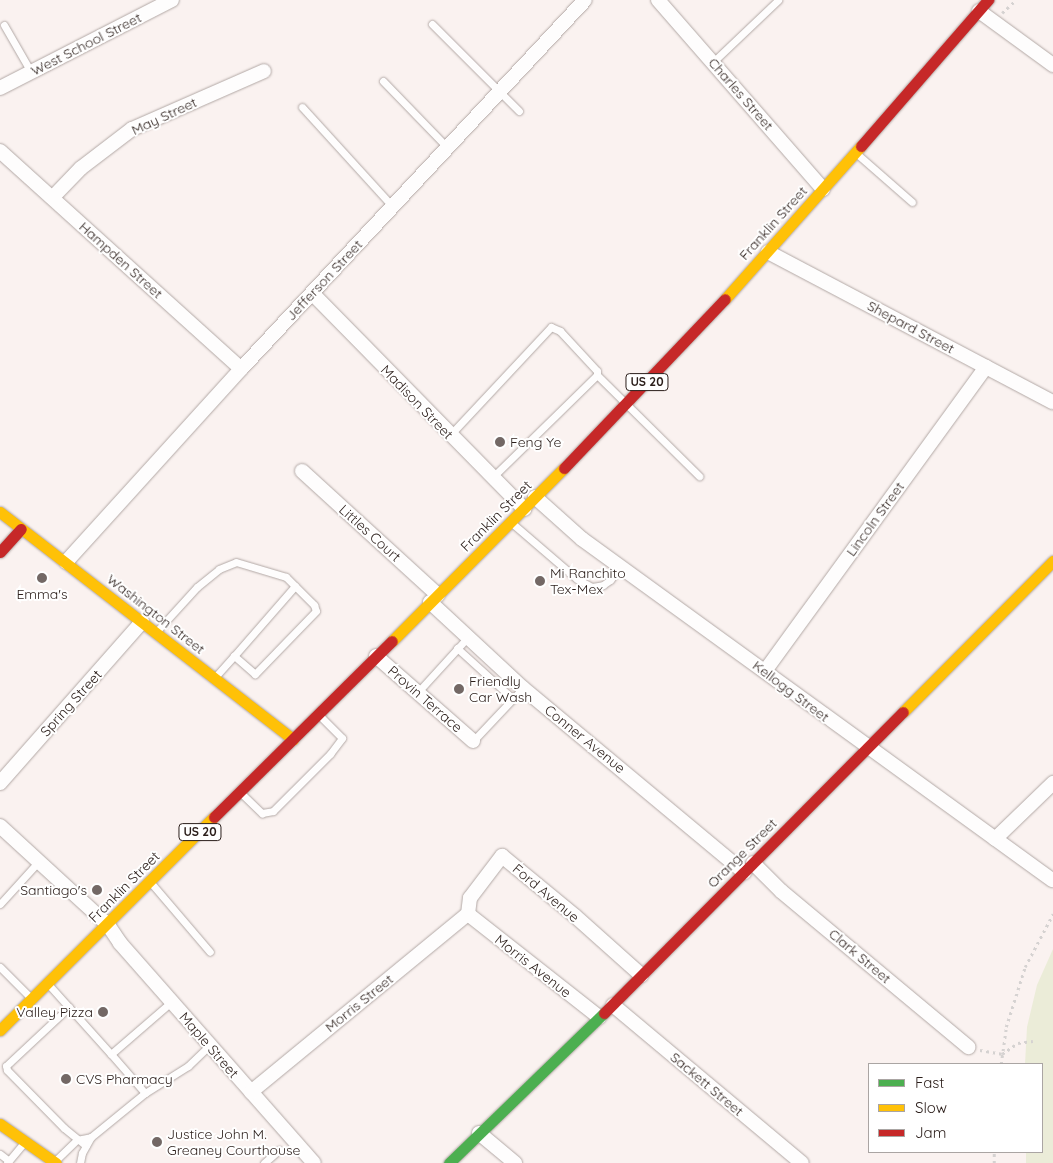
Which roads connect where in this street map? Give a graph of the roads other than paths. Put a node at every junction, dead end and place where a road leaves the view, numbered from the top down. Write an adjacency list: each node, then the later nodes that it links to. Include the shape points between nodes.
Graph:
1 (172, 0): 12 (street, West School Street)
2 (585, 0): 15 (street, Jefferson Street)
3 (658, 0): 9 (street, Charles Street)
4 (778, 0): 9 (lane)
5 (988, 0): 6 (main road, Franklin Street / US 20)
6 (978, 11): 10 (street); 20 (main road, Franklin Street / US 20)
7 (432, 24): 15 (lane)
8 (4, 25): 12 (lane)
9 (714, 62): 21 (street, Charles Street)
10 (1053, 65)
11 (264, 71): 22 (street, May Street, via 132,129 81,168)
12 (31, 72): 14 (street, West School Street)
13 (383, 81): 18 (lane)
14 (0, 88)
15 (499, 92): 17 (lane); 18 (street, Jefferson Street)
16 (302, 107): 24 (lane)
17 (519, 111)
18 (447, 148): 24 (street, Jefferson Street)
19 (0, 151): 22 (street, Hampden Street)
20 (855, 152): 21 (main road, Franklin Street / US 20); 23 (lane)
21 (823, 189): 25 (main road, Franklin Street / US 20)
22 (53, 197): 28 (street, Hampden Street)
23 (912, 202)
24 (392, 206): 26 (street, Jefferson Street)
25 (768, 252): 27 (street, Shepard Street); 31 (main road, Franklin Street / US 20)
26 (312, 293): 28 (street, Jefferson Street); 32 (street, Madison Street)
27 (986, 367): 30 (street, Shepard Street); 53 (street, Lincoln Street)
28 (241, 369): 43 (street, Jefferson Street)
29 (597, 375): 31 (lane); 32 (lane, via 598,371 560,331 551,327); 35 (lane)
30 (1053, 402)
31 (626, 404): 34 (lane); 36 (main road, Franklin Street / US 20)
32 (450, 435): 35 (street, Madison Street)
33 (302, 471): 46 (street, Littles Court)
34 (699, 476)
35 (492, 478): 37 (street, Madison Street)
36 (535, 498): 37 (main road, Franklin Street / US 20); 44 (street, Kellogg Street)
37 (524, 509): 39 (main road, Franklin Street / US 20)
38 (0, 512): 40 (main road, Washington Street)
39 (511, 522): 44 (lane, via 576,579 592,587 603,585); 46 (main road, Franklin Street / US 20)
40 (21, 529): 41 (main road); 43 (main road, Washington Street)
41 (0, 552)
42 (1053, 561): 61 (main road, Orange Street)
43 (66, 562): 47 (main road, Washington Street)
44 (620, 567): 53 (street, Kellogg Street)
45 (295, 586): 48 (lane, via 286,577 236,562 219,568 197,587); 51 (lane); 51 (lane, via 316,611 255,674)
46 (434, 598): 49 (street, Conner Avenue); 52 (main road, Franklin Street / US 20)
47 (142, 622): 48 (main road, Washington Street); 62 (street, Spring Street)
48 (155, 632): 54 (main road, Washington Street)
49 (468, 636): 50 (lane); 55 (street, Conner Avenue)
50 (457, 648): 56 (lane); 57 (lane)
51 (234, 656): 54 (lane)
52 (376, 656): 56 (street, Provin Terrace); 58 (main road, Franklin Street / US 20)
53 (765, 671): 61 (street, Kellogg Street)
54 (214, 678): 59 (main road, Washington Street)
55 (523, 688): 57 (lane); 68 (street, Conner Avenue)
56 (417, 693): 60 (street, Provin Terrace)
57 (513, 699): 60 (lane)
58 (318, 714): 59 (main road, Franklin Street / US 20); 64 (lane, via 342,738 330,754 273,811 262,813)
59 (293, 739): 64 (main road, Franklin Street / US 20)
60 (473, 741)
61 (868, 748): 66 (street, Kellogg Street); 68 (main road, Orange Street)
62 (0, 783)
63 (1053, 783): 66 (street)
64 (240, 792): 70 (main road, Franklin Street / US 20)
65 (0, 826): 67 (street, Maple Street)
66 (995, 839): 69 (street, Kellogg Street)
67 (39, 861): 71 (lane); 73 (street, Maple Street)
68 (748, 868): 76 (main road, Orange Street); 85 (street, Clark Street, via 781,891)
69 (1052, 880)
70 (150, 882): 73 (main road, Franklin Street / US 20); 74 (lane)
71 (0, 904)
72 (468, 914): 76 (street, Ford Avenue, via 470,898 502,856); 82 (street, Morris Avenue); 87 (street, Morris Street)
73 (108, 925): 77 (main road, Franklin Street / US 20); 79 (street, Maple Street)
74 (210, 952)
75 (0, 967): 78 (lane)
76 (641, 975): 80 (main road, Orange Street)
77 (48, 983): 78 (main road, Franklin Street / US 20); 81 (lane)
78 (32, 999): 83 (main road, Franklin Street / US 20)
79 (171, 1002): 84 (street, Maple Street); 86 (lane)
80 (613, 1005): 82 (main road, Orange Street); 97 (street, Sackett Street)
81 (69, 1007): 86 (lane); 92 (lane, via 6,1066)
82 (599, 1017): 90 (main road, Orange Street)
83 (0, 1030)
84 (210, 1045): 87 (street, Maple Street); 88 (lane, via 188,1066)
85 (968, 1047)
86 (111, 1054): 88 (lane)
87 (251, 1092): 102 (street, Maple Street)
88 (145, 1093): 91 (lane)
89 (0, 1124): 93 (main road)
90 (479, 1133): 103 (main road, Orange Street); 104 (street)
91 (91, 1137): 92 (lane); 94 (lane)
92 (77, 1140): 94 (lane); 99 (lane)
93 (26, 1141): 98 (lane); 99 (main road)
94 (86, 1146): 100 (lane)
95 (279, 1150): 101 (lane)
96 (0, 1154): 98 (lane)
97 (796, 1161)
98 (8, 1162)
99 (55, 1162)
100 (80, 1163)
101 (264, 1163)
102 (314, 1163)
103 (449, 1163)
104 (515, 1163)

